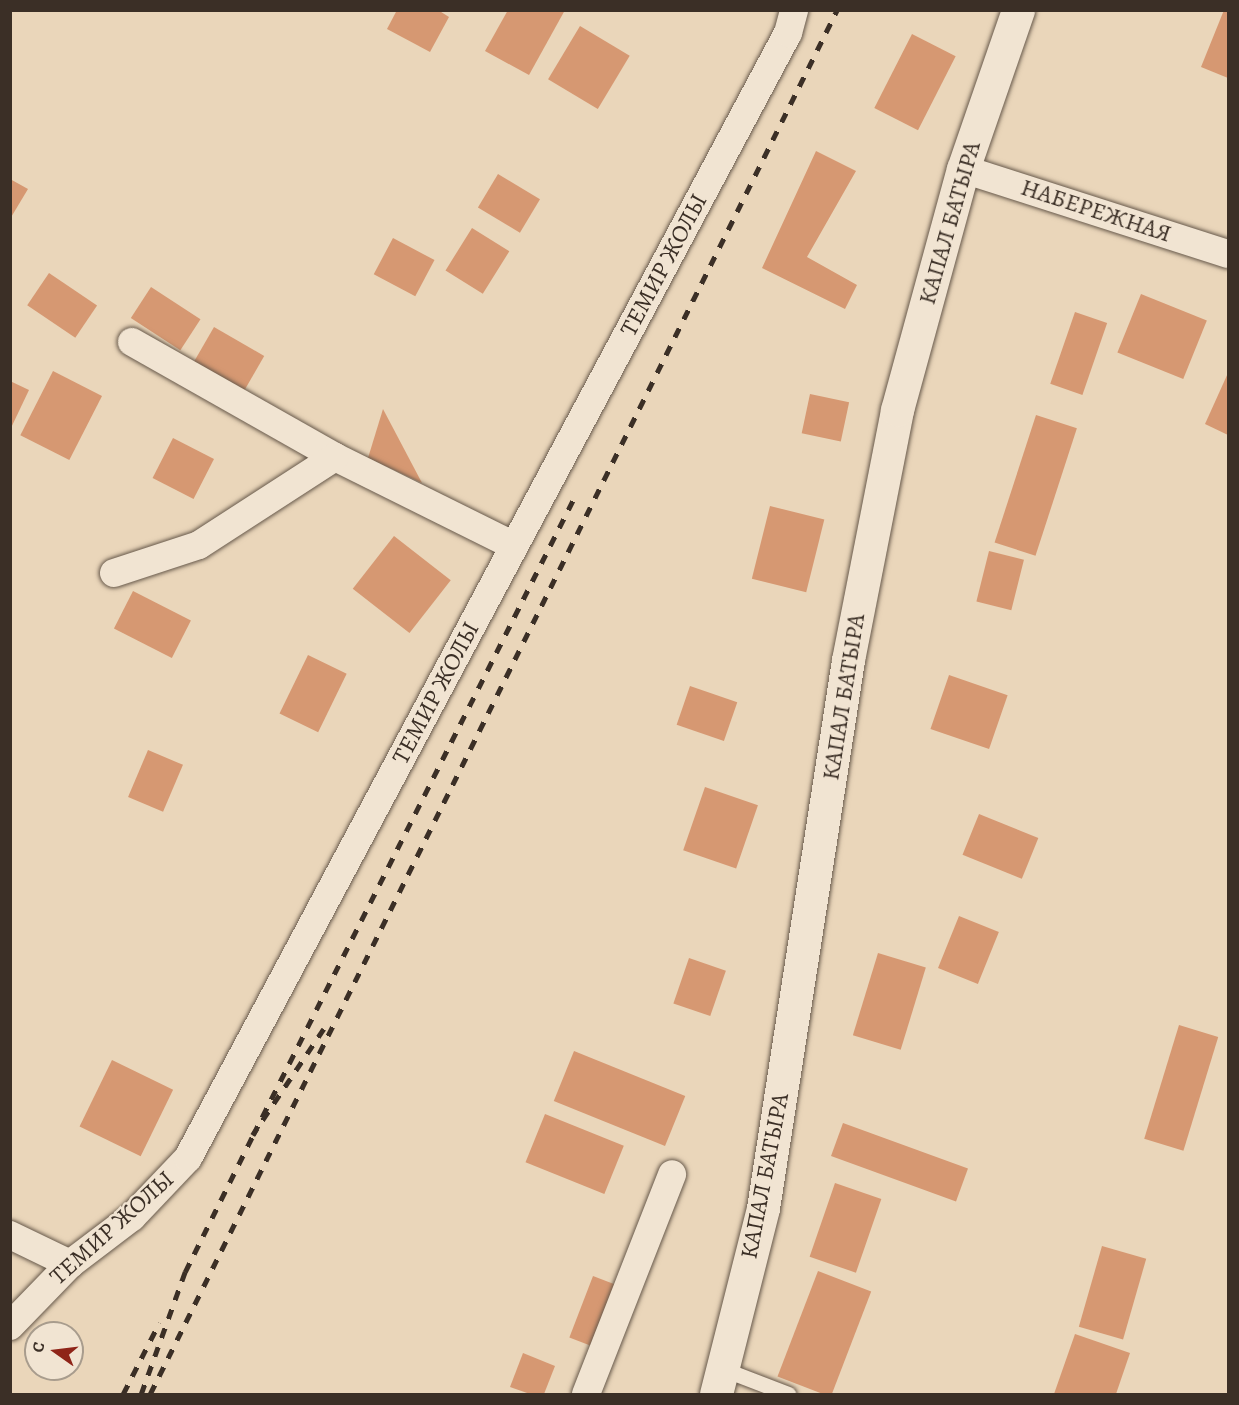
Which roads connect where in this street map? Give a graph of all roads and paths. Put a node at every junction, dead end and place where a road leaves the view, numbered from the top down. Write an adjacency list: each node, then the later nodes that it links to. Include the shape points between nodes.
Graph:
1 (794, 10): 7 (street, ТЕМИР ЖОЛЫ, via 788,33)
2 (1018, 10): 3 (main road, КАПАЛ БАТЫРА)
3 (963, 169): 4 (street, НАБЕРЕЖНАЯ); 13 (main road, КАПАЛ БАТЫРА, via 897,410 846,671 763,1208)
4 (1228, 254)
5 (132, 342): 6 (street)
6 (335, 457): 7 (street); 8 (street, via 199,545)
7 (514, 546): 11 (street, ТЕМИР ЖОЛЫ, via 188,1158 132,1217)
8 (114, 573)
9 (672, 1174): 14 (street)
10 (10, 1235): 11 (street)
11 (70, 1264): 12 (street, ТЕМИР ЖОЛЫ)
12 (10, 1326)
13 (719, 1382): 15 (lane)
14 (586, 1395)
15 (788, 1395)

